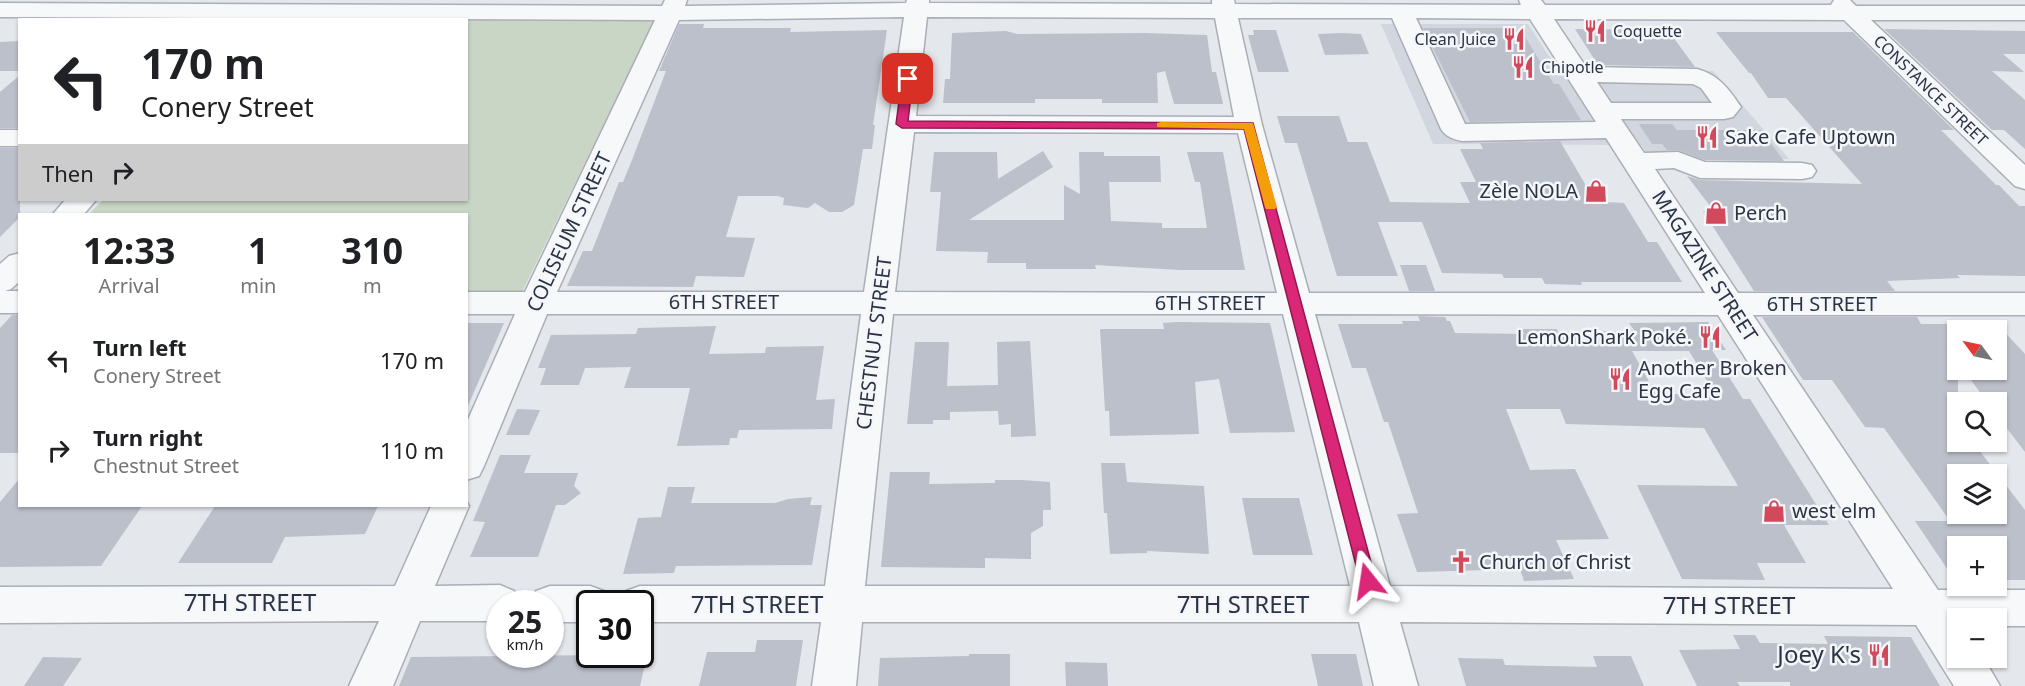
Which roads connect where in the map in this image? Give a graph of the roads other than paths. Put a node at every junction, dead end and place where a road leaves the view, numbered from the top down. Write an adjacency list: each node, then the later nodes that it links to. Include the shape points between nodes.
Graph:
1 (917, 5): 2 (street); 7 (street); 14 (street, CHESTNUT STREET)
2 (1224, 6): 10 (street); 15 (street)
3 (1444, 6): 4 (street); 10 (street)
4 (1486, 6): 5 (street)
5 (1534, 6): 6 (street); 12 (street, MAGAZINE STREET)
6 (1843, 6): 11 (street); 20 (street, CONSTANCE STREET)
7 (673, 7): 9 (street); 29 (street, COLISEUM STREET)
8 (0, 10): 9 (street)
9 (267, 11)
10 (1401, 12): 13 (street, via 1454,129 1462,134 1571,131)
11 (2025, 13)
12 (1579, 74): 13 (street, MAGAZINE STREET); 13 (street, via 1697,77 1710,83 1728,107 1724,111)
13 (1609, 120): 18 (street, MAGAZINE STREET)
14 (902, 124): 15 (street); 27 (street, CHESTNUT STREET)
15 (1249, 125): 30 (street)
16 (0, 138): 17 (street)
17 (18, 138)
18 (1636, 161): 19 (street, via 1678,160 1700,170); 31 (street, MAGAZINE STREET)
19 (1802, 171)
20 (2025, 180)
21 (81, 201): 22 (street)
22 (68, 213)
23 (18, 265): 24 (street)
24 (0, 282)
25 (0, 302): 26 (street)
26 (18, 302)
27 (878, 302): 29 (street, 6TH STREET); 30 (street, 6TH STREET); 40 (street, CHESTNUT STREET)
28 (468, 303): 29 (street, 6TH STREET)
29 (536, 303): 33 (street, COLISEUM STREET)
30 (1296, 303): 31 (street, 6TH STREET); 39 (street)
31 (1730, 304): 32 (street, 6TH STREET); 41 (street, MAGAZINE STREET)
32 (2025, 304)
33 (468, 461)
34 (450, 507): 35 (street)
35 (408, 603): 36 (street, 7TH STREET); 37 (street, 7TH STREET); 45 (street)
36 (486, 603)
37 (0, 604)
38 (654, 604): 40 (street, 7TH STREET)
39 (1374, 604): 40 (street, 7TH STREET); 41 (street, 7TH STREET); 47 (street)
40 (844, 606): 46 (street, CHESTNUT STREET)
41 (1927, 607): 42 (street, 7TH STREET); 43 (street, MAGAZINE STREET)
42 (2025, 608)
43 (1947, 639)
44 (1966, 668): 48 (street, MAGAZINE STREET)
45 (371, 686)
46 (834, 686)
47 (1396, 686)
48 (1978, 686)

